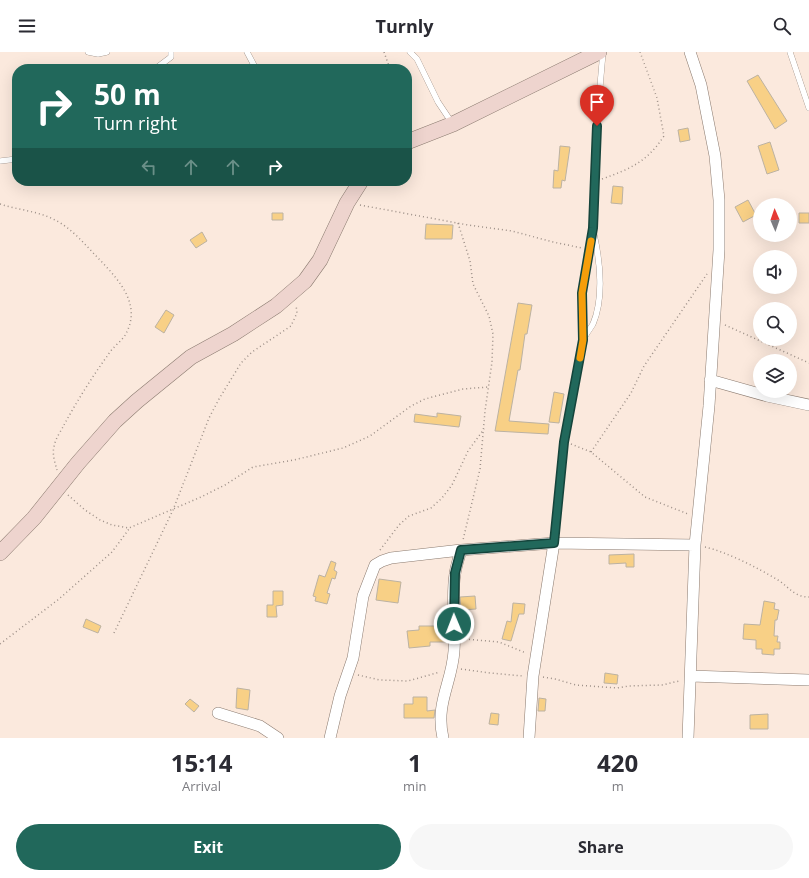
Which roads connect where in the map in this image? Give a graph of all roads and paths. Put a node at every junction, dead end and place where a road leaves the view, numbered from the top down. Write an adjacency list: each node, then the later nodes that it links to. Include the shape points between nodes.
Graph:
1 (88, 52): 2 (lane)
2 (107, 52)
3 (171, 52): 12 (lane, via 171,57)
4 (247, 52): 13 (lane)
5 (384, 52): 14 (path)
6 (410, 52): 16 (lane, via 417,58 438,102)
7 (599, 52): 16 (main road)
8 (603, 52): 20 (lane)
9 (640, 52): 20 (path, via 657,98 664,136 656,149 639,164)
10 (690, 52): 29 (street, via 701,86 715,156 719,200 719,250)
11 (790, 52): 15 (lane)
12 (162, 64)
13 (253, 64)
14 (388, 64)
15 (809, 108)
16 (453, 124): 17 (main road)
17 (412, 140)
18 (12, 160): 19 (lane)
19 (0, 162)
20 (594, 181): 25 (lane)
21 (358, 186): 22 (main road)
22 (347, 203): 24 (path); 28 (main road, via 320,260)
23 (0, 204): 38 (path, via 40,213 69,229 112,273 129,299 132,312 124,336 108,354 81,396 54,447 54,462)
24 (458, 223): 26 (path, via 512,231); 33 (path, via 470,261 473,284 488,316 493,334)
25 (593, 228): 26 (lane); 30 (lane, via 599,258 598,302 592,325)
26 (590, 249): 30 (lane, via 582,293)
27 (707, 274): 37 (path, via 644,366 631,393)
28 (294, 292): 38 (main road, via 233,334 191,357 137,401 115,421); 39 (path, via 297,306 294,322 241,363 209,418)
29 (715, 320): 31 (path); 32 (street)
30 (583, 340): 36 (lane)
31 (809, 363)
32 (710, 380): 34 (street); 40 (street)
33 (488, 387): 35 (path); 39 (path, via 462,389 425,399 411,406 370,436 344,448 253,467)
34 (809, 405)
35 (484, 429): 45 (path, via 480,469); 46 (path, via 468,451 452,485 431,508 409,516 399,525 380,551)
36 (564, 442): 37 (path); 42 (lane)
37 (591, 452): 40 (path, via 645,497)
38 (62, 483): 41 (path, via 85,510 112,525); 44 (main road, via 34,518)
39 (173, 510): 41 (path); 48 (path)
40 (698, 517): 43 (street)
41 (129, 528): 50 (path, via 112,552 59,599)
42 (554, 543): 43 (street); 45 (street); 51 (street)
43 (695, 545): 47 (path, via 718,550 737,558 778,580 797,595); 55 (street)
44 (1, 549)
45 (461, 550): 46 (street, via 391,558); 49 (street, via 455,573)
46 (375, 565): 53 (street, via 363,596 353,658)
47 (809, 597)
48 (114, 633)
49 (454, 639): 51 (path, via 499,642 524,651); 52 (street)
50 (0, 644)
51 (535, 661): 54 (street)
52 (452, 668): 53 (path, via 408,681 380,680); 54 (path); 60 (street, via 442,700)
53 (348, 673): 59 (street)
54 (532, 676): 55 (path, via 576,685 618,688 662,685); 61 (street)
55 (691, 676): 56 (street); 62 (street)
56 (809, 680)
57 (218, 713): 58 (street, via 260,726)
58 (278, 738)
59 (330, 738)
60 (442, 738)
61 (529, 738)
62 (688, 738)

